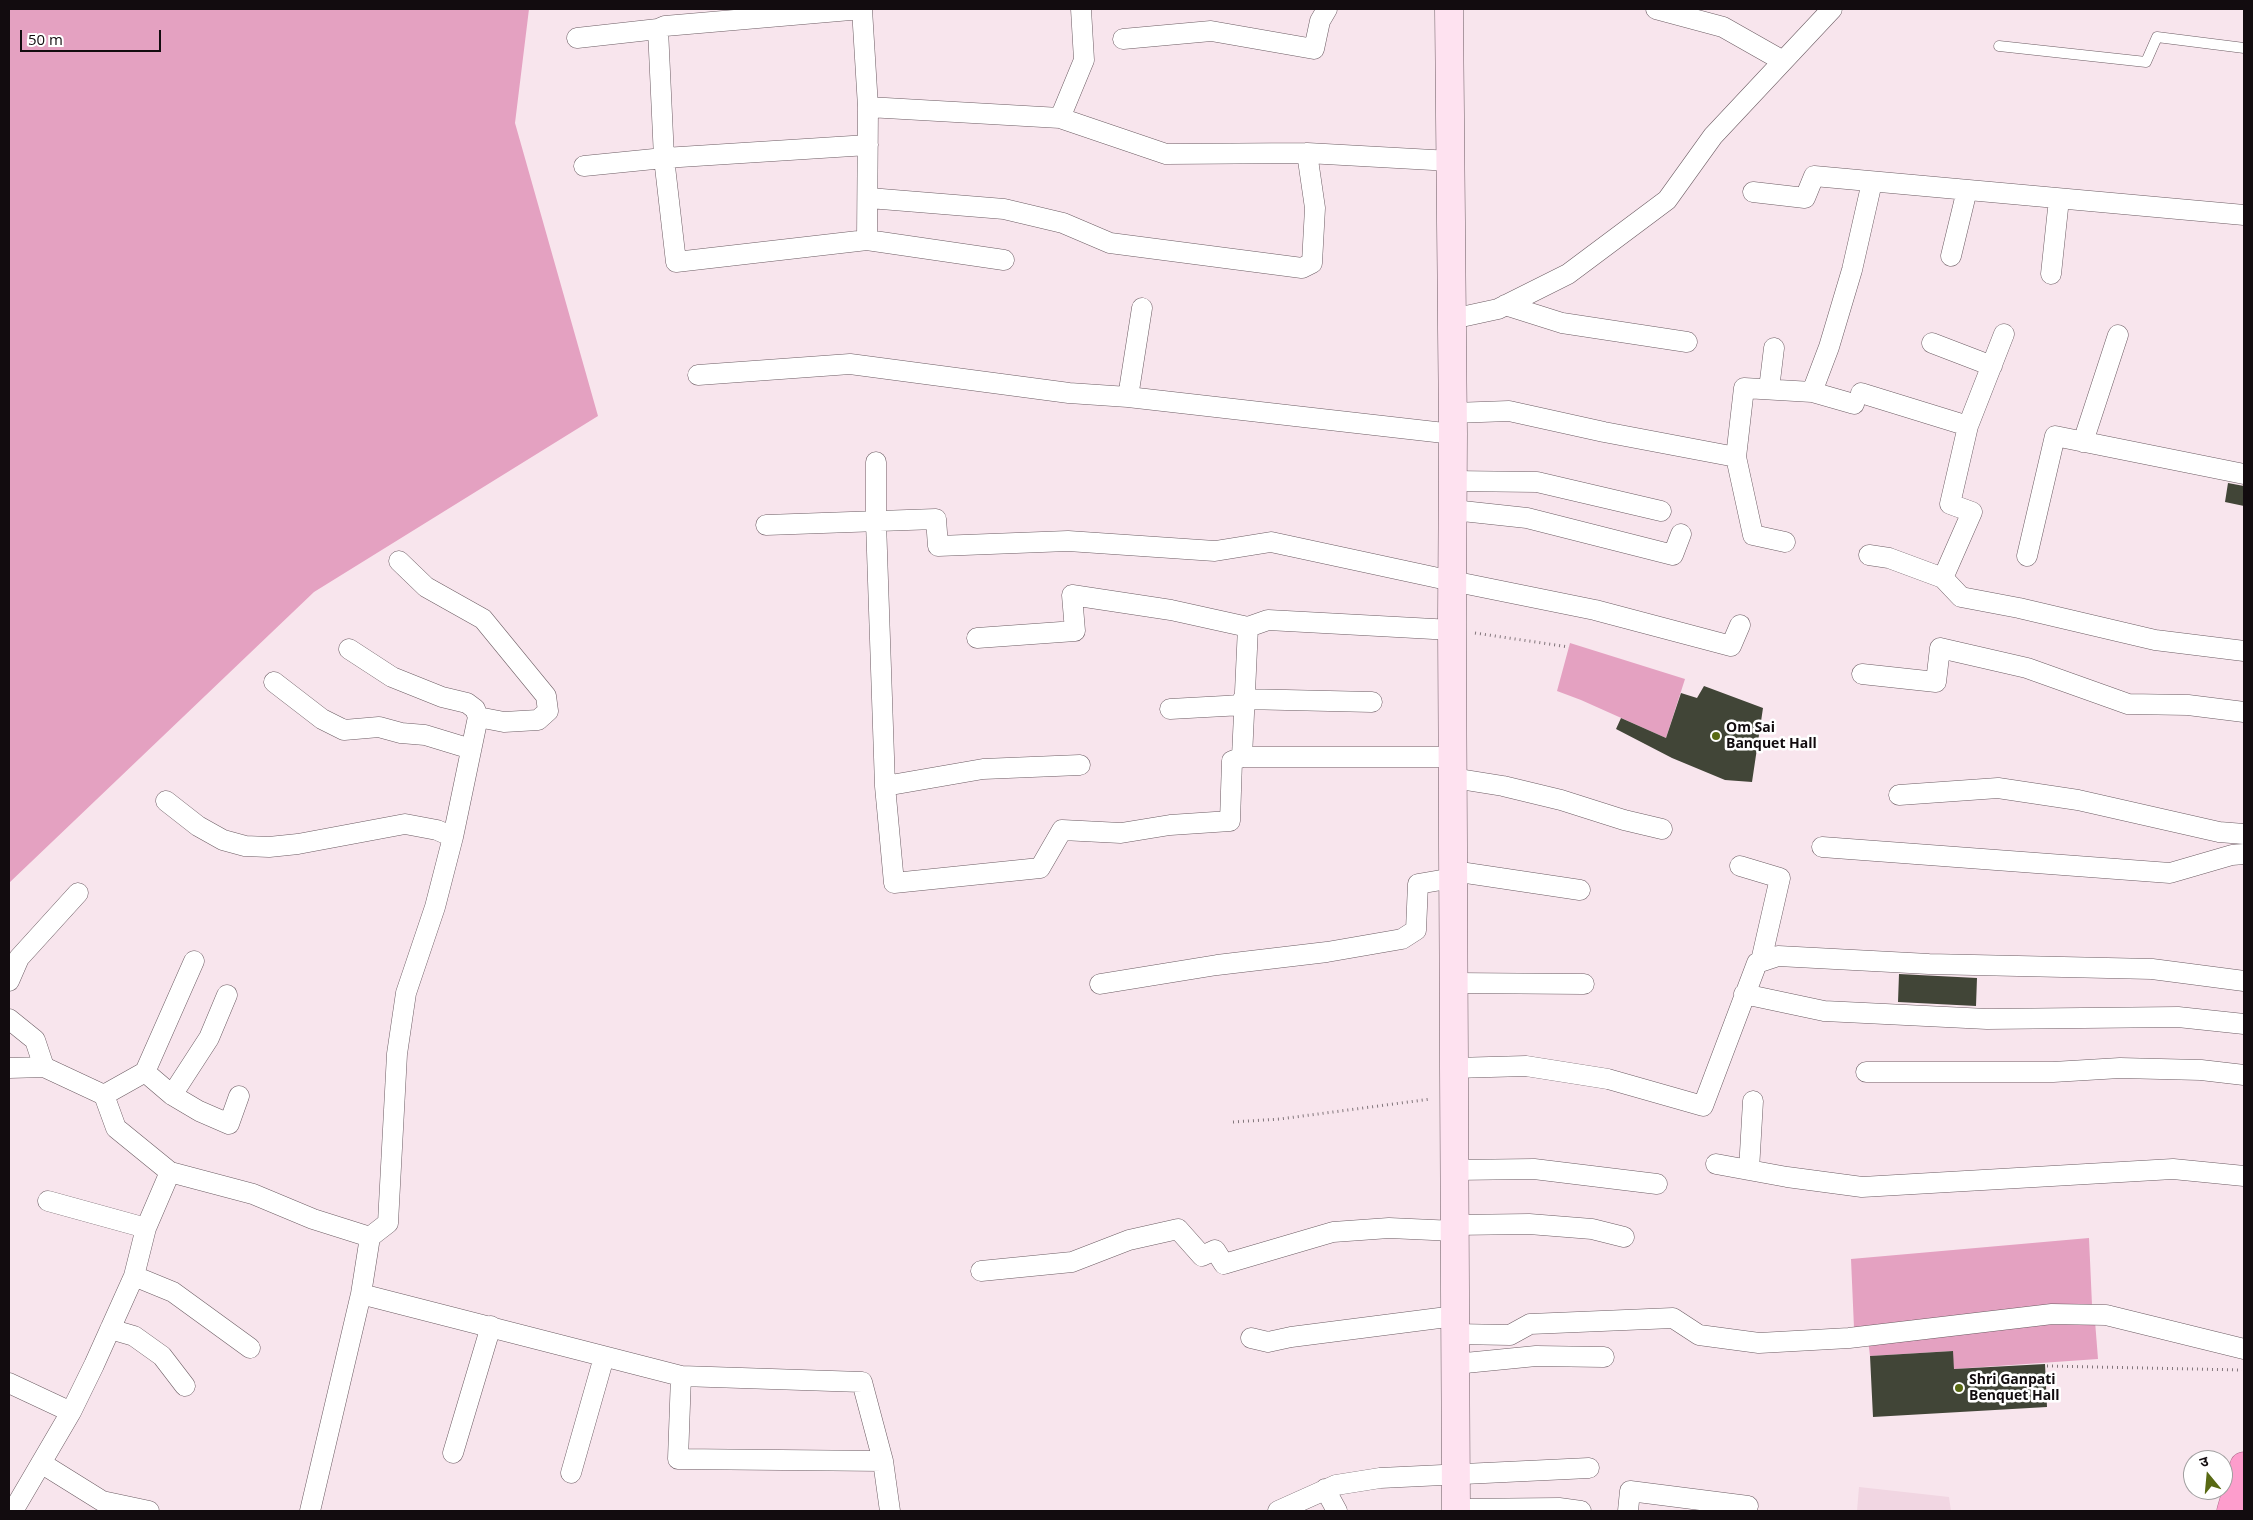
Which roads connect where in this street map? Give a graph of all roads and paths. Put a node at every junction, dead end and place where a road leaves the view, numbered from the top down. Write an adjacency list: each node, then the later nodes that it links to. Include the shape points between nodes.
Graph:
1 (862, 9): 7 (street); 14 (street)
2 (1081, 9): 15 (street, via 1084,60)
3 (1327, 9): 10 (street, via 1320,21 1314,49 1211,31)
4 (1449, 9): 19 (main road)
5 (1656, 9): 13 (street, via 1723,27)
6 (1832, 9): 13 (street)
7 (794, 11): 8 (street)
8 (663, 21): 9 (street); 18 (street)
9 (577, 38)
10 (1123, 39)
11 (2000, 46): 12 (lane, via 2146,62 2157,37)
12 (2244, 48)
13 (1783, 61): 31 (street, via 1713,136 1667,200 1568,274)
14 (868, 108): 15 (street); 16 (street)
15 (1060, 118): 17 (street, via 1166,154)
16 (868, 145): 18 (street); 24 (street)
17 (1307, 153): 19 (street); 24 (street, via 1316,208 1312,263 1302,268 1110,243 1063,223 1004,209)
18 (664, 158): 20 (street); 27 (street, via 676,262)
19 (1451, 161): 33 (main road)
20 (584, 166)
21 (1872, 182): 22 (street); 23 (street, via 1814,176 1805,198); 42 (street, via 1852,270)
22 (1967, 190): 25 (street); 28 (street)
23 (1753, 192)
24 (868, 198): 27 (street)
25 (2058, 199): 26 (street); 30 (street)
26 (2244, 215)
27 (867, 240): 29 (street)
28 (1951, 256)
29 (1004, 260)
30 (2051, 274)
31 (1505, 305): 33 (street); 36 (street, via 1562,323)
32 (1142, 308): 43 (street)
33 (1452, 318): 44 (main road)
34 (2004, 334): 39 (street)
35 (2118, 335): 46 (street)
36 (1687, 342)
37 (1932, 343): 39 (street)
38 (1774, 348): 41 (street)
39 (1992, 366): 45 (street)
40 (698, 375): 43 (street, via 850,364 1069,393)
41 (1769, 389): 42 (street); 47 (street, via 1744,388)
42 (1812, 392): 45 (street, via 1857,399)
43 (1128, 397): 44 (street)
44 (1453, 424): 47 (street, via 1509,411); 50 (main road)
45 (1968, 426): 60 (street, via 1950,504 1972,512)
46 (2083, 442): 49 (street); 58 (street, via 2055,436)
47 (1736, 456): 56 (street, via 1753,535)
48 (876, 462): 53 (street)
49 (2244, 474)
50 (1453, 481): 51 (main road); 52 (street, via 1537,482)
51 (1452, 510): 55 (street, via 1527,518 1673,555); 61 (main road)
52 (1661, 511)
53 (876, 522): 54 (street); 61 (street, via 936,519 938,546 1074,542 1215,552 1271,542); 80 (street)
54 (766, 525)
55 (1681, 534)
56 (1785, 542)
57 (1869, 555): 60 (street, via 1889,558)
58 (2027, 556)
59 (399, 561): 75 (street, via 426,586 483,619 546,696 548,711 538,720 504,722)
60 (1943, 578): 68 (street, via 1961,597 2155,640)
61 (1452, 581): 62 (street, via 1595,610 1731,646); 64 (main road)
62 (1740, 625)
63 (1248, 627): 64 (street, via 1268,620); 65 (street, via 1171,610 1072,595 1075,631); 71 (street)
64 (1452, 630): 66 (path); 79 (main road)
65 (978, 638)
66 (1569, 646)
67 (349, 649): 75 (street, via 392,677 442,697 467,703 475,708)
68 (2244, 651)
69 (1862, 674): 74 (street, via 1936,682 1940,648 2027,668 2128,704 2188,705)
70 (274, 682): 76 (street, via 322,719 344,730 379,727 425,735)
71 (1243, 702): 72 (street); 73 (street); 77 (street)
72 (1372, 702)
73 (1170, 709)
74 (2244, 712)
75 (478, 717): 76 (street)
76 (471, 750): 85 (street)
77 (1242, 756): 79 (street); 80 (street, via 1232,761 1230,821 1170,825 1121,834 1062,830 1040,868 894,883)
78 (1080, 765): 80 (street, via 983,769)
79 (1453, 768): 83 (street, via 1503,786); 89 (main road)
80 (885, 786)
81 (1899, 795): 84 (street, via 1998,788 2078,800 2219,832)
82 (166, 801): 85 (street, via 198,826 223,840 245,846 298,844 405,824 437,830)
83 (1662, 830)
84 (2244, 834)
85 (453, 837): 124 (street, via 406,993 397,1054 388,1223)
86 (1822, 847): 87 (street, via 2170,873)
87 (2244, 854)
88 (1740, 866): 93 (street, via 1780,878)
89 (1453, 874): 90 (street); 96 (main road); 97 (street, via 1418,884 1416,930 1402,939)
90 (1580, 890)
91 (78, 893): 95 (street, via 19,958)
92 (194, 961): 106 (street)
93 (1762, 962): 94 (street, via 1778,956 1929,964 2152,969); 99 (street, via 1757,963)
94 (2244, 980)
95 (9, 981)
96 (1454, 983): 98 (street); 105 (main road)
97 (1100, 984)
98 (1584, 984)
99 (1744, 994): 102 (street, via 1824,1011 1987,1019 2178,1017); 105 (street, via 1703,1106 1608,1079 1535,1068)
100 (226, 995): 110 (street, via 209,1038)
101 (9, 1019): 103 (street, via 35,1040)
102 (2244, 1024)
103 (44, 1067): 104 (street); 109 (street)
104 (9, 1068)
105 (1454, 1068): 112 (main road)
106 (145, 1072): 109 (street); 110 (street)
107 (1866, 1072): 108 (street, via 2053,1072 2120,1068)
108 (2244, 1074)
109 (104, 1095): 118 (street, via 116,1128)
110 (172, 1095): 111 (street, via 229,1124)
111 (239, 1096)
112 (1454, 1096): 114 (path, via 1362,1110); 116 (main road)
113 (1752, 1101): 117 (street)
114 (1233, 1122)
115 (1716, 1164): 117 (street)
116 (1454, 1170): 120 (street, via 1534,1169); 123 (main road)
117 (1749, 1170): 119 (street, via 1862,1187 2173,1169)
118 (170, 1172): 122 (street); 124 (street, via 253,1194 313,1219)
119 (2244, 1176)
120 (1657, 1184)
121 (48, 1201): 122 (street)
122 (146, 1228): 127 (street)
123 (1455, 1228): 125 (street, via 1529,1224 1592,1229); 126 (street, via 1333,1232 1224,1264 1215,1250 1202,1256 1178,1229 1129,1240 1072,1262); 129 (main road)
124 (370, 1237): 128 (street)
125 (1624, 1237)
126 (981, 1271)
127 (134, 1276): 131 (street); 133 (street, via 173,1292)
128 (361, 1294): 130 (street); 156 (street)
129 (1455, 1325): 132 (street, via 1337,1331 1268,1342); 134 (street, via 1510,1335 1530,1324 1673,1318 1699,1335 1759,1343 1849,1338 2052,1314 2106,1315); 137 (main road)
130 (491, 1326): 135 (street); 144 (street)
131 (110, 1329): 142 (street, via 134,1336 162,1356); 143 (street)
132 (1251, 1338)
133 (250, 1348)
134 (2244, 1349)
135 (604, 1357): 140 (street); 149 (street)
136 (1604, 1357): 137 (street, via 1536,1356)
137 (1455, 1364): 150 (main road)
138 (2047, 1366): 139 (path)
139 (2244, 1370)
140 (681, 1376): 145 (street, via 862,1382); 145 (street, via 678,1459)
141 (9, 1383): 143 (street)
142 (185, 1386)
143 (71, 1412): 146 (street)
144 (453, 1453)
145 (883, 1461): 157 (street)
146 (41, 1463): 154 (street); 155 (street, via 102,1501)
147 (2244, 1466): 162 (highway)
148 (1589, 1468): 150 (street)
149 (571, 1473)
150 (1456, 1475): 151 (street, via 1380,1478); 153 (main road)
151 (1325, 1489): 158 (street); 159 (street)
152 (1748, 1506): 161 (street, via 1630,1490)
153 (1456, 1510): 160 (street, via 1559,1508)
154 (13, 1511)
155 (149, 1511)
156 (310, 1511)
157 (890, 1511)
158 (1278, 1511)
159 (1337, 1511)
160 (1581, 1511)
161 (1628, 1511)
162 (2231, 1511)

